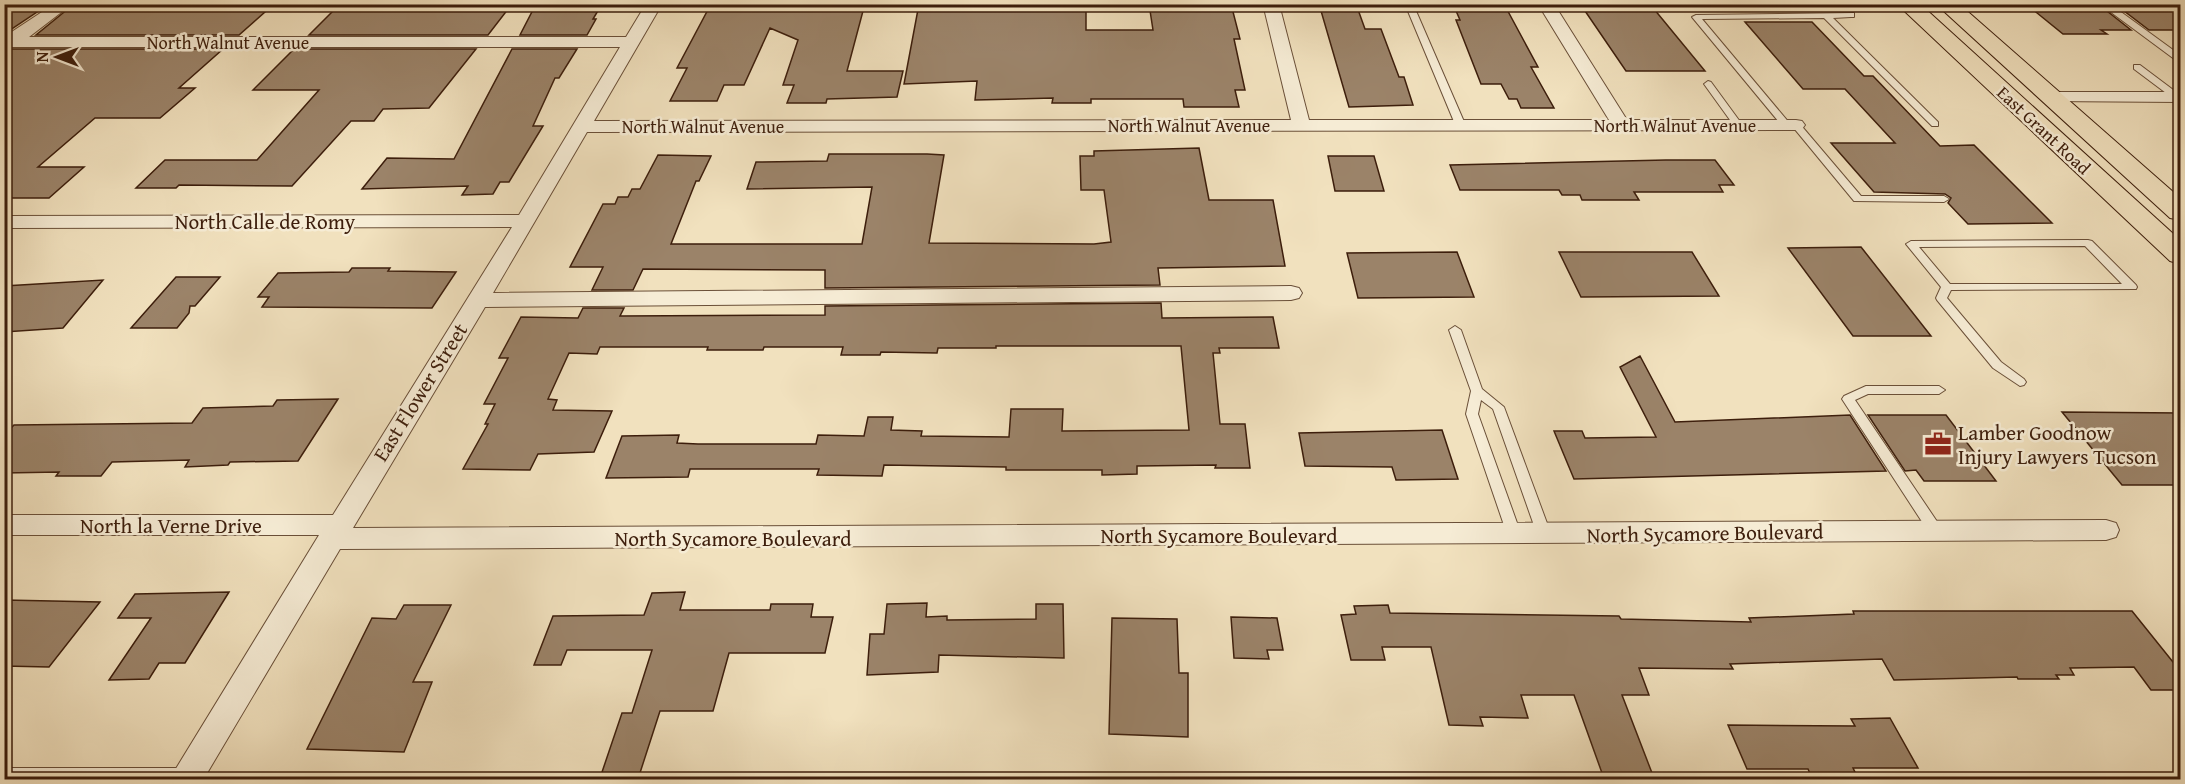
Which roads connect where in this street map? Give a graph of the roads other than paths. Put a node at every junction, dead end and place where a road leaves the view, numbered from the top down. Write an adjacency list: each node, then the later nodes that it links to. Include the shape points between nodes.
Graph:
1 (65, 4): 11 (street)
2 (654, 4): 12 (street, East Flower Street)
3 (1271, 4): 21 (street)
4 (1409, 4): 18 (lane)
5 (1546, 4): 19 (street)
6 (1907, 4): 29 (main road, East Grant Road)
7 (1946, 4): 16 (main road, East Grant Road)
8 (2103, 4): 13 (lane)
9 (1840, 6): 10 (lane, via 1851,15)
10 (1827, 16): 20 (lane); 23 (lane, via 1696,17)
11 (8, 42): 12 (street, North Walnut Avenue)
12 (632, 42): 24 (street, East Flower Street)
13 (2181, 60)
14 (2137, 67): 17 (lane)
15 (1708, 84): 22 (lane)
16 (2053, 97): 17 (street); 26 (main road, East Grant Road)
17 (2179, 97)
18 (1460, 124): 19 (street, North Walnut Avenue); 21 (street, North Walnut Avenue)
19 (1621, 124): 22 (street, North Walnut Avenue)
20 (1935, 124)
21 (1302, 125): 24 (street, North Walnut Avenue)
22 (1738, 125): 23 (street, North Walnut Avenue)
23 (1791, 125): 25 (lane, via 1858,200)
24 (581, 127): 27 (street, East Flower Street)
25 (1944, 199)
26 (2181, 212)
27 (526, 221): 28 (street, North Calle de Romy); 32 (street, East Flower Street)
28 (4, 222)
29 (2181, 255)
30 (1947, 287): 30 (lane, via 1911,244 2088,243 2132,287); 34 (lane, via 1941,298 1997,365)
31 (1291, 293): 32 (street)
32 (477, 300): 40 (street, East Flower Street)
33 (1455, 330): 36 (lane)
34 (2020, 382)
35 (1939, 390): 38 (lane, via 1866,390 1848,399)
36 (1477, 391): 41 (lane, via 1472,414); 42 (lane, via 1498,407)
37 (4, 525): 40 (street, North la Verne Drive)
38 (1935, 530): 39 (street, North Sycamore Boulevard); 42 (street, North Sycamore Boulevard)
39 (2106, 530)
40 (335, 532): 41 (street, North Sycamore Boulevard); 44 (street, East Flower Street)
41 (1514, 534): 42 (street, North Sycamore Boulevard)
42 (1544, 534)
43 (4, 775): 44 (lane)
44 (186, 777)

